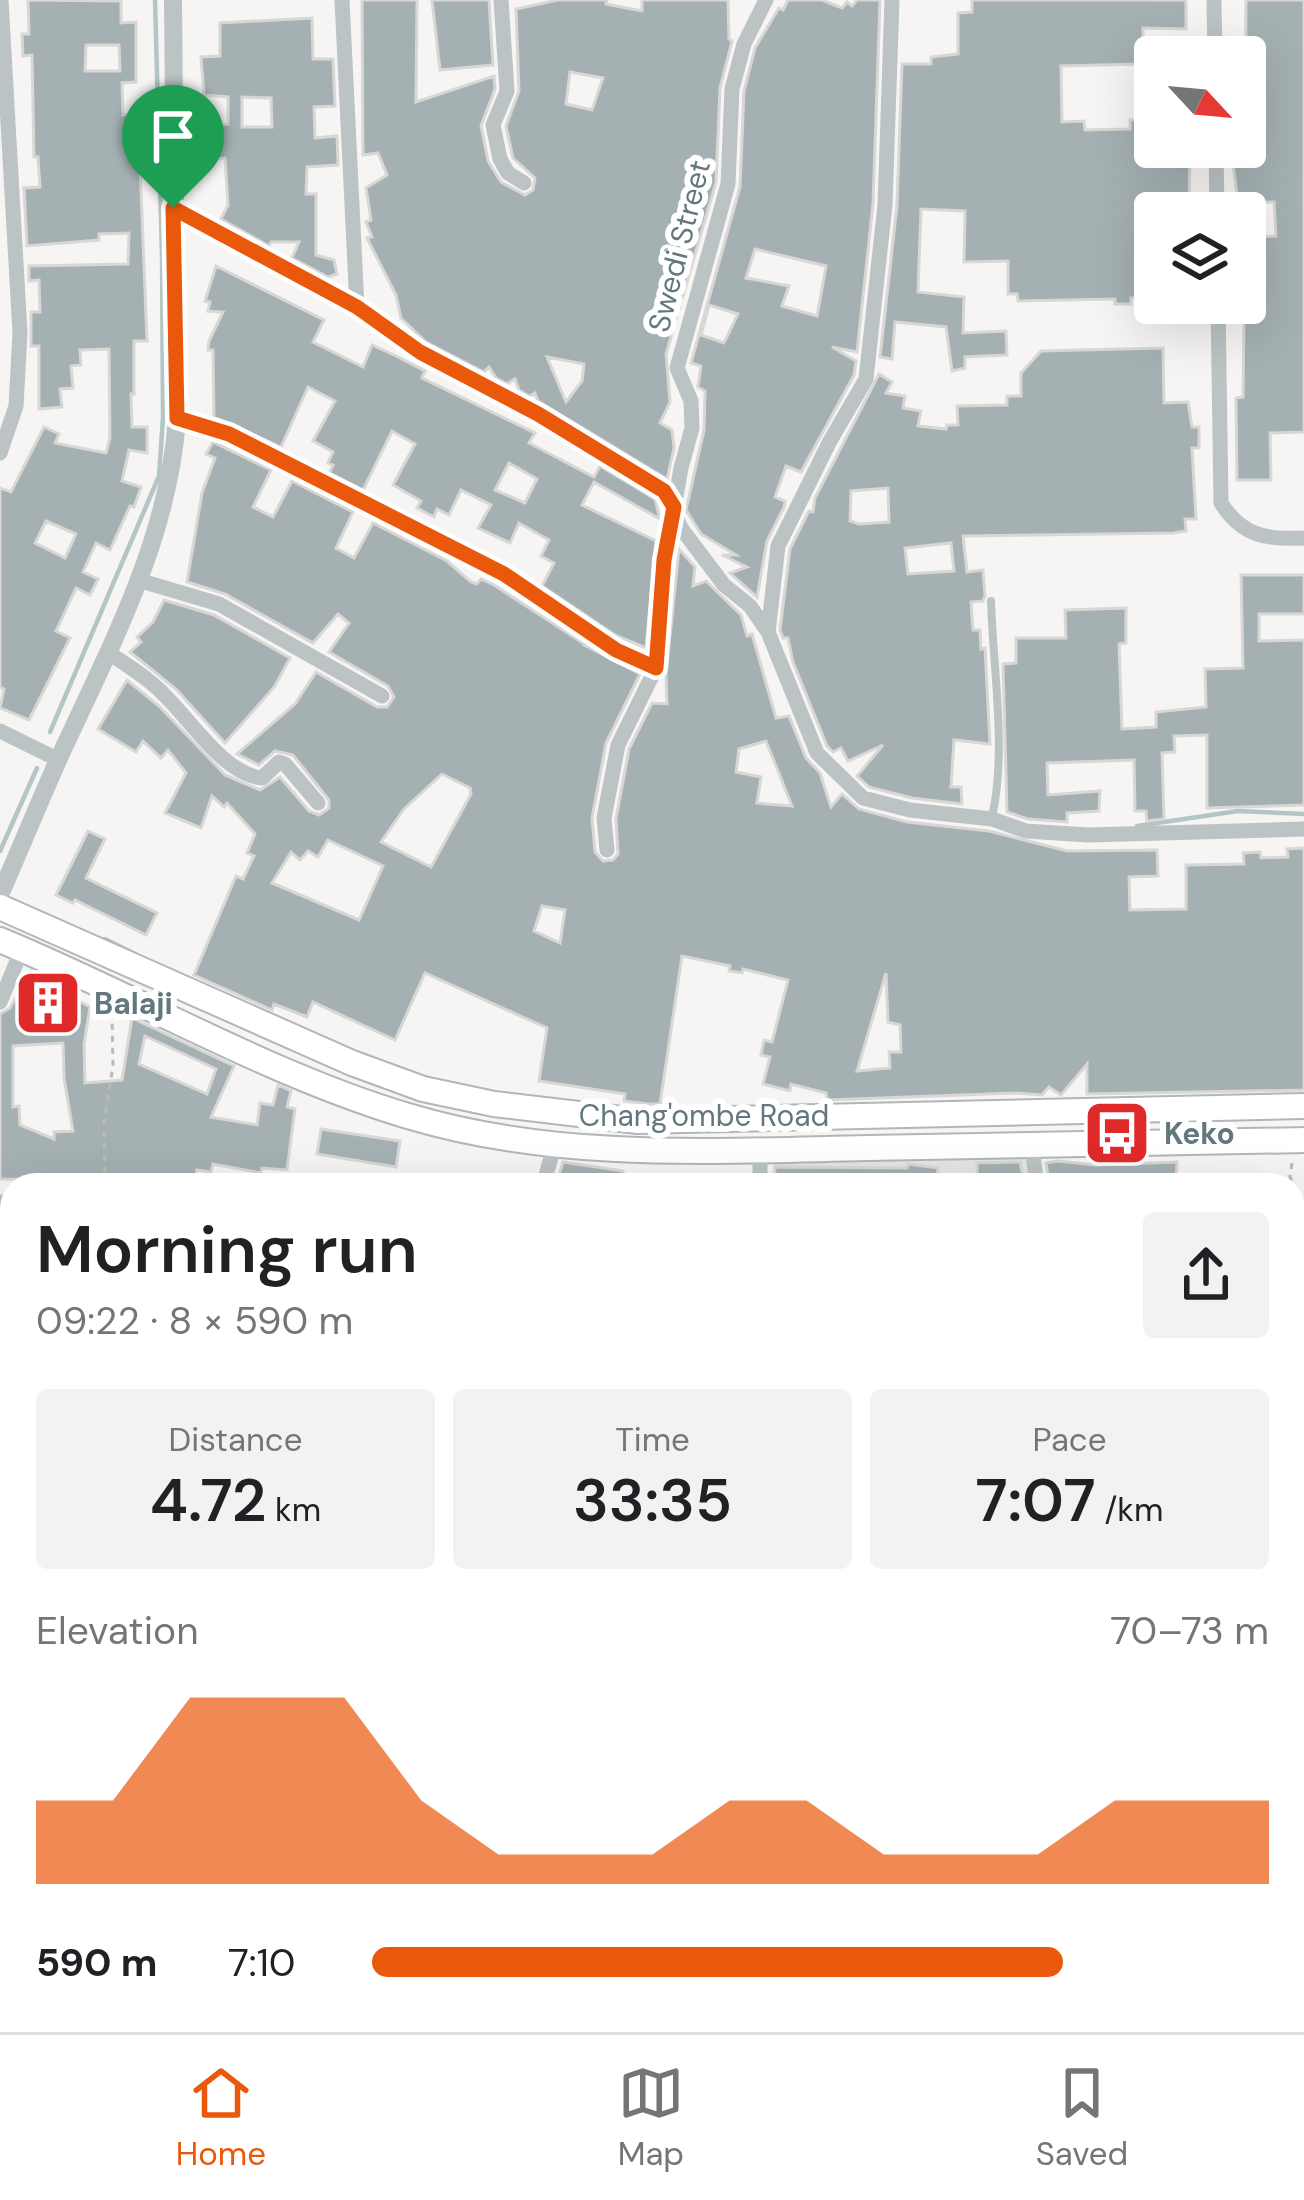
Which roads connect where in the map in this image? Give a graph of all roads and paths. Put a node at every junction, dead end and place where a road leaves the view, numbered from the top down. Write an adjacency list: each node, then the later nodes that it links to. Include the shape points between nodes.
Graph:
1 (1, 0): 9 (street)
2 (172, 0): 11 (street)
3 (342, 0): 13 (street)
4 (501, 0): 10 (street, via 507,91 494,124 500,159)
5 (766, 0): 18 (street, Swedi Street, via 732,89 728,184 677,368 692,428)
6 (892, 0): 22 (street, via 885,205 866,379 778,546)
7 (1214, 0): 8 (street)
8 (1215, 36)
9 (5, 151): 12 (street)
10 (524, 183)
11 (173, 208): 13 (street); 15 (street)
12 (8, 277): 16 (street, via 19,382)
13 (357, 307): 18 (street, via 420,352 641,475)
14 (1218, 324): 19 (street, via 1221,502 1236,526 1268,540)
15 (177, 418): 20 (street, via 169,484); 26 (street, via 229,434 504,574)
16 (5, 425): 17 (street)
17 (0, 453)
18 (674, 507): 23 (street, via 724,585); 26 (street, Swedi Street)
19 (1304, 538)
20 (138, 580): 25 (street); 27 (street, via 219,604)
21 (991, 601): 31 (lane, via 998,754)
22 (772, 602): 23 (street); 24 (street)
23 (750, 606): 24 (street)
24 (768, 632): 31 (street, via 817,753 863,798)
25 (109, 653): 29 (street); 30 (street, via 159,689 228,762 258,779 285,764)
26 (656, 668): 33 (street, via 618,746 604,818)
27 (382, 696)
28 (0, 731): 29 (street)
29 (58, 760): 34 (street)
30 (318, 802)
31 (992, 819): 32 (street, via 1026,831 1088,835)
32 (1304, 830)
33 (607, 850)
34 (0, 895)
35 (0, 907): 39 (main road, Chang'ombe Road, via 352,1063 494,1105 638,1121)
36 (11, 945): 37 (main road, Chang'ombe Road); 38 (street)
37 (111, 989): 41 (main road, Chang'ombe Road, via 411,1118); 44 (path)
38 (0, 1002)
39 (1304, 1106)
40 (1304, 1140): 42 (main road, Chang'ombe Road)
41 (555, 1144): 42 (main road, Chang'ombe Road); 45 (street)
42 (760, 1151): 46 (street)
43 (1033, 1155): 47 (street)
44 (105, 1173)
45 (546, 1173)
46 (760, 1173)
47 (1035, 1173)

